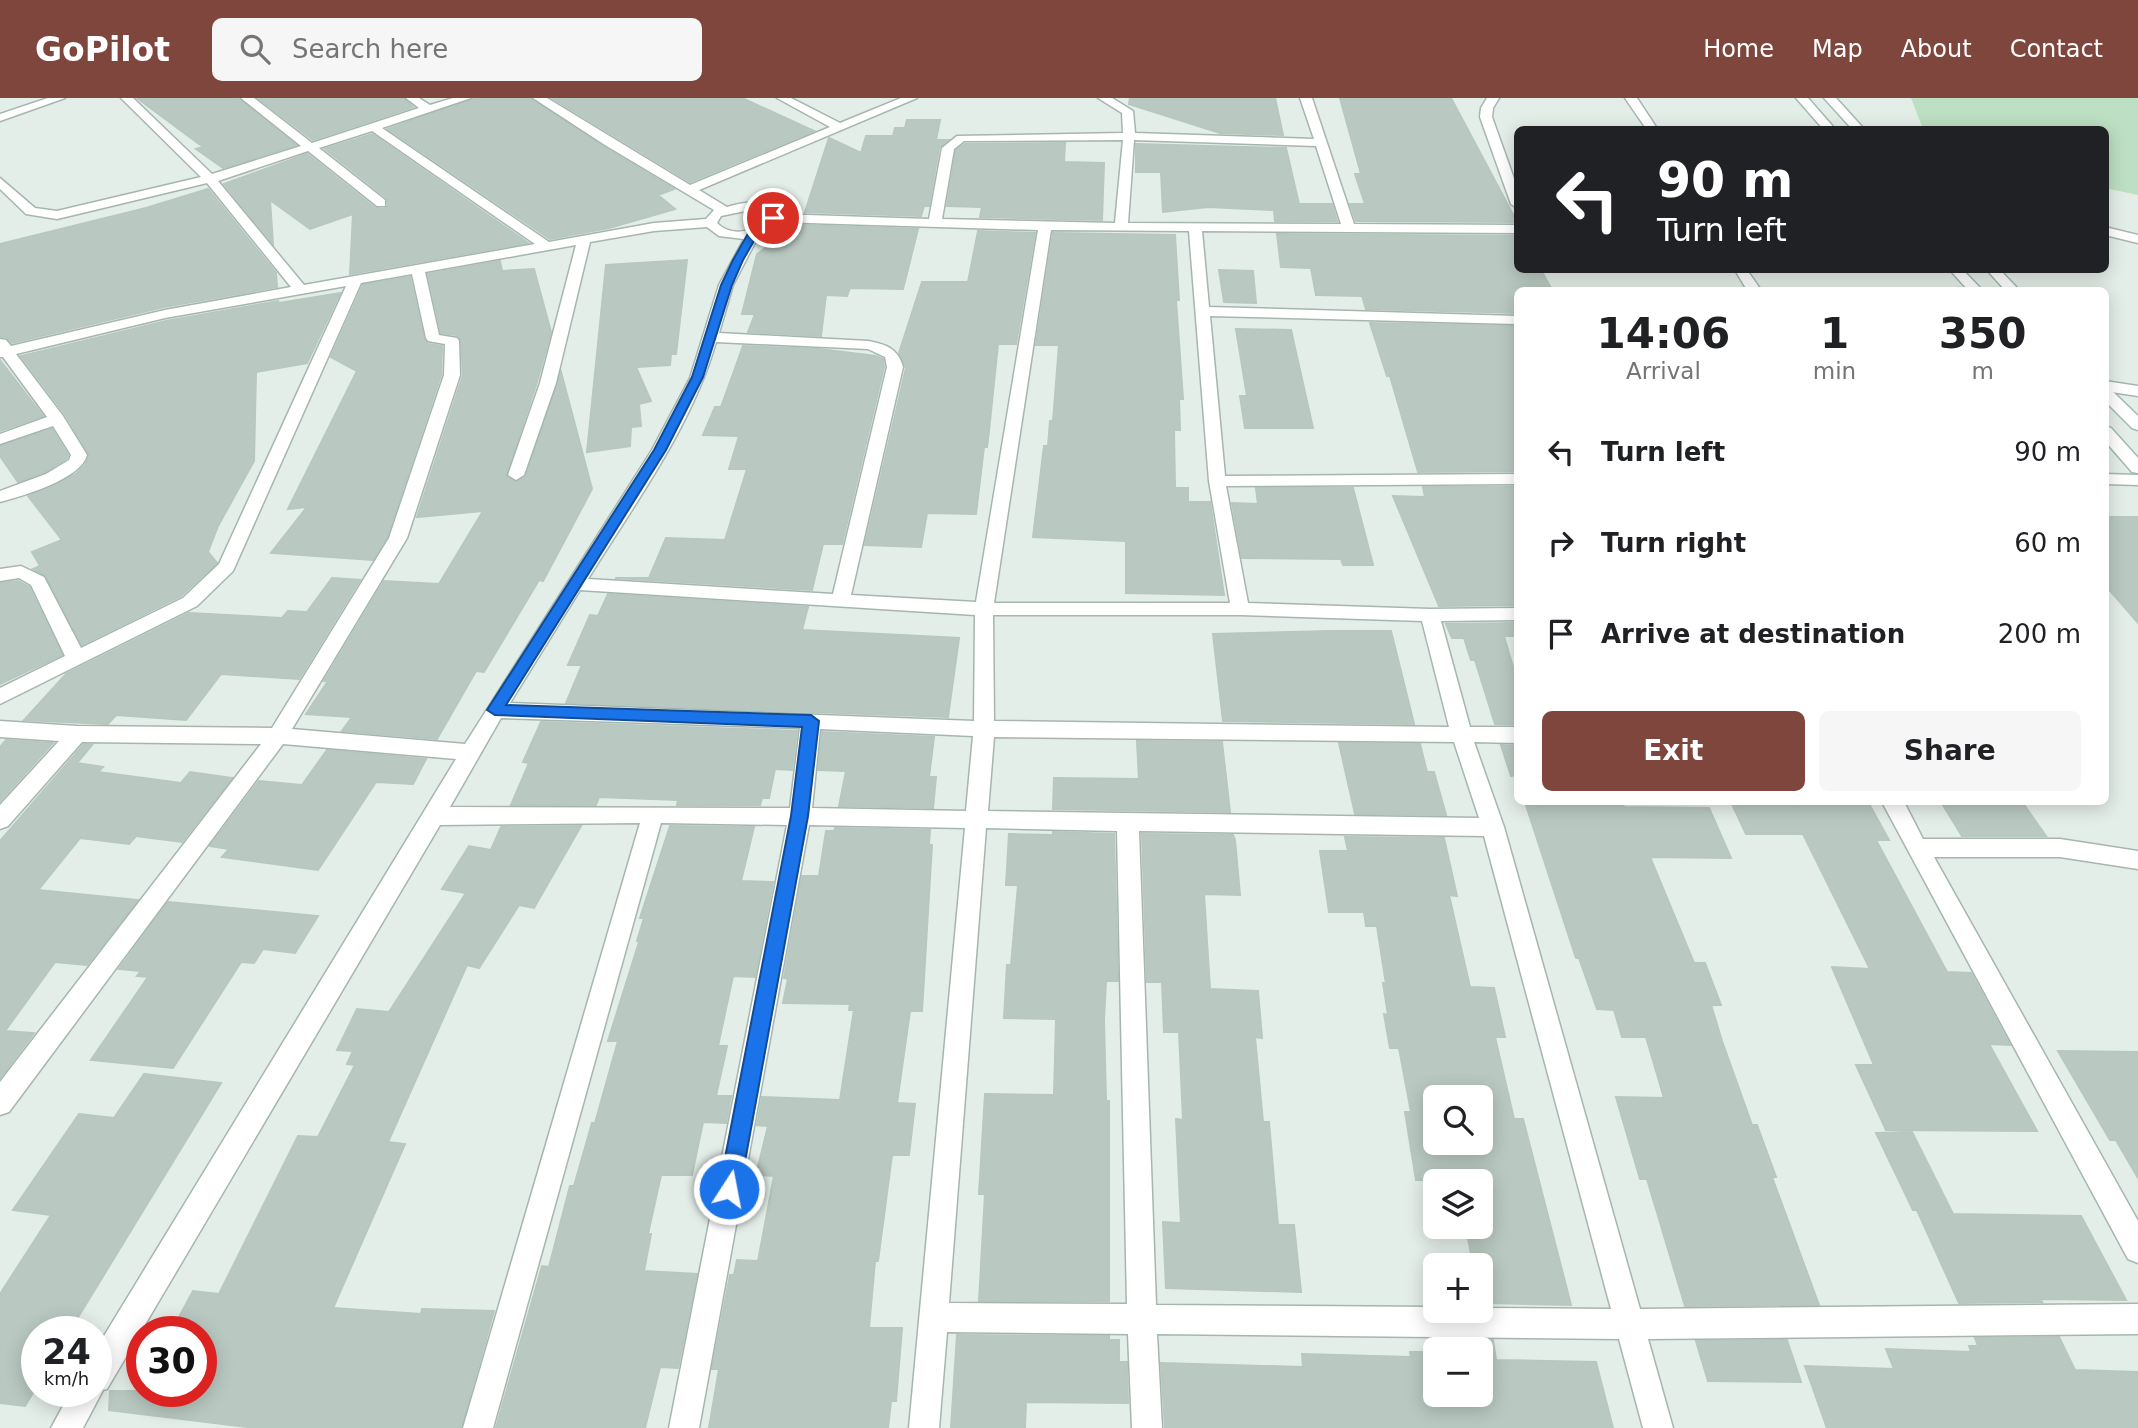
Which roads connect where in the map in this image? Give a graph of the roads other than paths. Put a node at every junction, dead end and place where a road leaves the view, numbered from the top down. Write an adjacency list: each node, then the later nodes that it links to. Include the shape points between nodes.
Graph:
1 (59, 98): 16 (street)
2 (127, 98): 25 (street)
3 (247, 98): 24 (street)
4 (412, 98): 15 (street)
5 (465, 98): 15 (street)
6 (539, 98): 27 (street)
7 (783, 98): 21 (street)
8 (911, 98): 21 (street)
9 (1104, 98): 22 (street, via 1127,111)
10 (1306, 98): 23 (street)
11 (1493, 98): 28 (street, via 1486,117)
12 (1631, 98): 17 (street)
13 (1802, 98): 18 (street)
14 (1830, 98): 19 (street)
15 (428, 109): 20 (street)
16 (0, 118)
17 (1651, 126)
18 (1827, 126)
19 (1856, 126)
20 (373, 127): 24 (street); 45 (street)
21 (839, 127): 27 (street)
22 (1129, 136): 23 (street); 34 (street, via 961,138 948,148); 39 (street)
23 (1320, 143): 38 (street)
24 (310, 147): 25 (street); 30 (street)
25 (210, 179): 29 (street, via 57,215 31,211); 52 (street)
26 (0, 182): 29 (street)
27 (691, 189): 32 (street)
28 (1514, 196)
29 (19, 200): 31 (street)
30 (381, 203)
31 (0, 205)
32 (724, 210): 33 (street, via 756,206); 35 (street)
33 (773, 218): 34 (street); 42 (street, via 767,227)
34 (935, 221): 36 (street)
35 (710, 223): 42 (street, via 720,232); 44 (street)
36 (1045, 226): 39 (street); 74 (street)
37 (1195, 226): 38 (street); 39 (street); 53 (street)
38 (1348, 227): 40 (street)
39 (1121, 228)
40 (1514, 229)
41 (2109, 231): 43 (street)
42 (754, 232): 55 (street, via 726,285)
43 (2138, 239)
44 (583, 240): 45 (street); 65 (street, via 548,383)
45 (547, 246): 46 (street)
46 (418, 270): 49 (street); 87 (street, via 433,338 452,341 452,375 398,537)
47 (1959, 273): 50 (street)
48 (1996, 273): 51 (street)
49 (355, 281): 52 (street); 78 (street, via 227,567 190,602)
50 (1972, 287)
51 (2009, 287)
52 (300, 289): 56 (street)
53 (1200, 310): 54 (street); 69 (street)
54 (1514, 320)
55 (710, 337): 72 (street, via 683,408); 73 (street, via 868,345 890,352 894,359)
56 (3, 348): 60 (street)
57 (2109, 387): 58 (street)
58 (2138, 391)
59 (2109, 395): 61 (street)
60 (57, 419): 63 (street); 70 (street, via 79,455 77,462 52,478)
61 (2138, 425)
62 (2109, 435): 64 (street)
63 (0, 439)
64 (2138, 468)
65 (516, 475)
66 (1514, 479): 69 (street)
67 (2109, 480): 68 (street)
68 (2138, 480)
69 (1217, 481): 75 (street)
70 (0, 497)
71 (0, 575): 78 (street, via 22,572 38,581)
72 (575, 584): 73 (street); 80 (street)
73 (841, 600): 74 (street)
74 (984, 609): 75 (street); 83 (street)
75 (1240, 609): 77 (street)
76 (1514, 614): 77 (street)
77 (1430, 615): 84 (street)
78 (76, 659): 79 (street)
79 (0, 697)
80 (495, 710): 81 (street); 88 (street)
81 (811, 721): 83 (street); 92 (street)
82 (0, 729): 85 (street)
83 (984, 729): 84 (street); 93 (street)
84 (1461, 733): 86 (street); 96 (street)
85 (76, 734): 87 (street); 94 (street)
86 (1514, 735)
87 (278, 736): 88 (street); 99 (street)
88 (470, 752): 91 (street)
89 (1895, 805): 97 (street)
90 (653, 814): 91 (street); 92 (street); 108 (street)
91 (434, 816): 105 (street)
92 (800, 816): 93 (street); 109 (street)
93 (976, 819): 95 (street); 101 (street)
94 (0, 820)
95 (1128, 822): 96 (street); 102 (street)
96 (1493, 827): 104 (street)
97 (1917, 848): 98 (street, via 2060,848); 100 (street)
98 (2138, 860)
99 (0, 1103)
100 (2138, 1249)
101 (934, 1317): 102 (street); 110 (street)
102 (1142, 1319): 104 (street); 111 (street)
103 (2138, 1319): 104 (street)
104 (1630, 1324): 112 (street)
105 (112, 1351)
106 (78, 1407): 107 (street)
107 (66, 1428)
108 (478, 1428)
109 (684, 1428)
110 (924, 1428)
111 (1147, 1428)
112 (1658, 1428)

